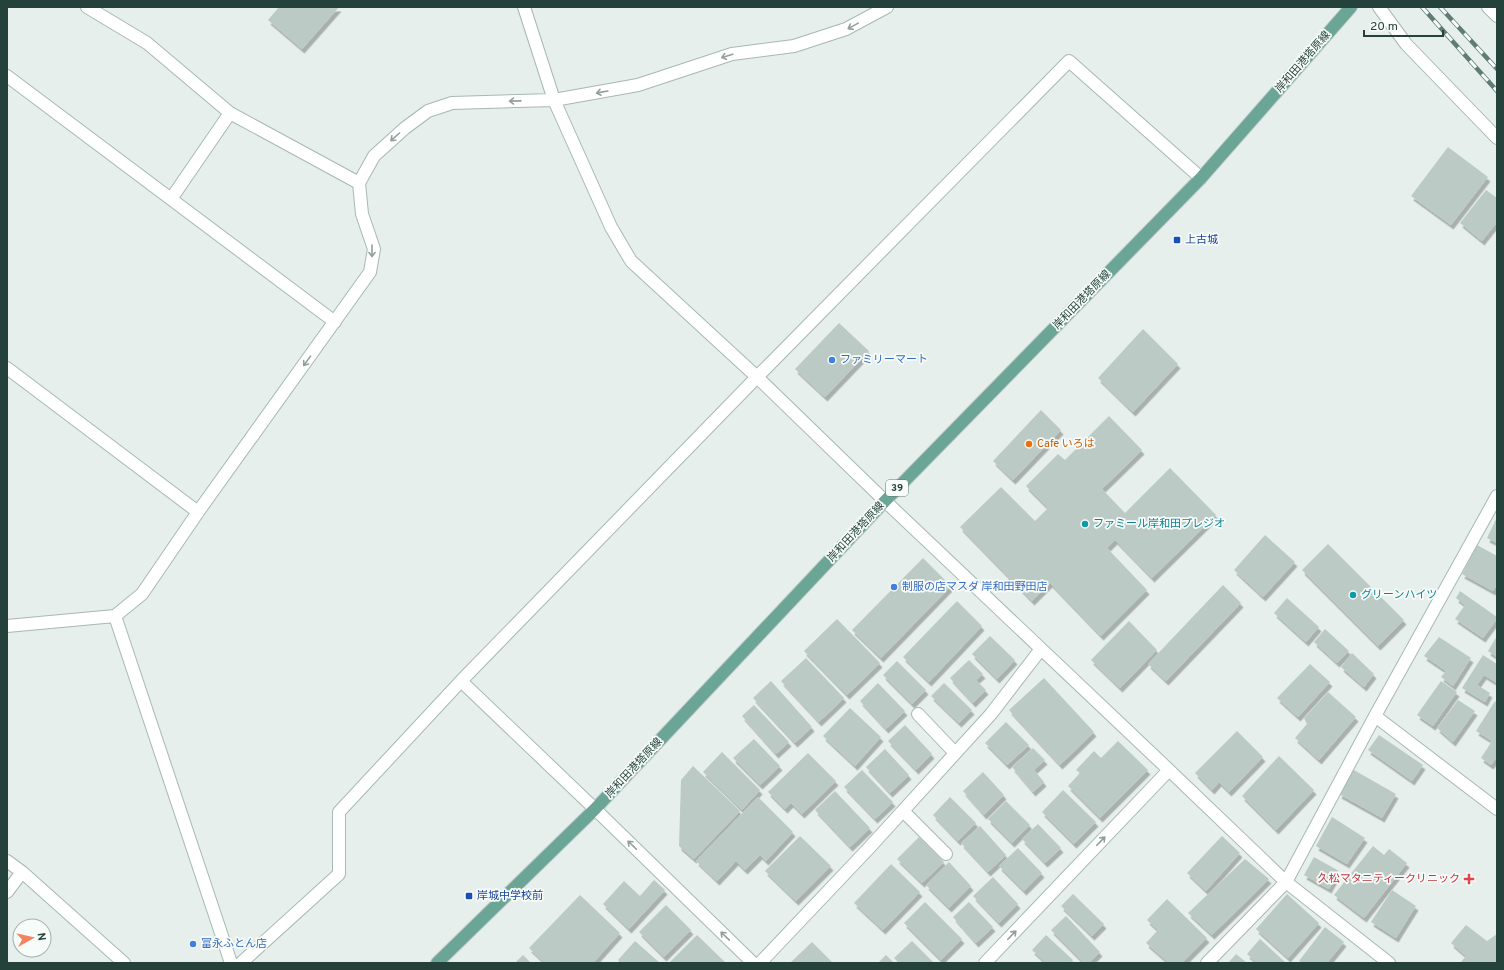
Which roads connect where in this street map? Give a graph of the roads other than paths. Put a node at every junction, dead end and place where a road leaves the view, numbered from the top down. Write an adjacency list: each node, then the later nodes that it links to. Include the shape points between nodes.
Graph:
1 (87, 7): 10 (street, via 146,43)
2 (524, 7): 9 (street)
3 (887, 7): 9 (street, one-way to 9, via 846,29 794,46 732,54 638,85)
4 (1351, 7): 12 (main road, 岸和田港塔原線 / 39)
5 (1379, 7): 11 (street, via 1406,44)
6 (1488, 7): 7 (street)
7 (1497, 16)
8 (7, 76): 14 (street)
9 (554, 100): 13 (street, one-way to 13, via 452,103 428,112 405,128 374,156); 17 (street, via 611,227 631,261)
10 (230, 113): 13 (street); 14 (street)
11 (1497, 138)
12 (1201, 178): 17 (street, via 1068,61); 19 (main road, 岸和田港塔原線 / 39)
13 (359, 183): 15 (street, one-way to 15, via 362,214 374,249 370,272)
14 (171, 199): 15 (street)
15 (335, 322): 20 (street, one-way to 20)
16 (7, 368): 20 (street)
17 (757, 377): 19 (street); 24 (street)
18 (1497, 496): 26 (street)
19 (885, 501): 23 (street); 29 (main road, 岸和田港塔原線 / 39)
20 (198, 512): 21 (street, via 142,594)
21 (115, 616): 22 (street); 38 (street)
22 (7, 626)
23 (1041, 649): 27 (street, via 991,714); 28 (street)
24 (461, 680): 29 (street); 39 (street, via 339,812 339,874)
25 (918, 714): 27 (street)
26 (1374, 716): 30 (street); 35 (street)
27 (955, 753): 31 (street)
28 (1169, 770): 35 (street); 43 (street, one-way to 28)
29 (595, 809): 40 (main road, 岸和田港塔原線 / 39); 41 (street, one-way to 29)
30 (1497, 809)
31 (903, 811): 32 (street); 42 (street)
32 (946, 854)
33 (7, 861): 34 (street)
34 (22, 872): 36 (street); 37 (street)
35 (1286, 882): 44 (street); 45 (street)
36 (7, 892)
37 (124, 963)
38 (231, 963)
39 (241, 963)
40 (437, 963)
41 (753, 963)
42 (760, 963)
43 (985, 963)
44 (1207, 963)
45 (1389, 963)

